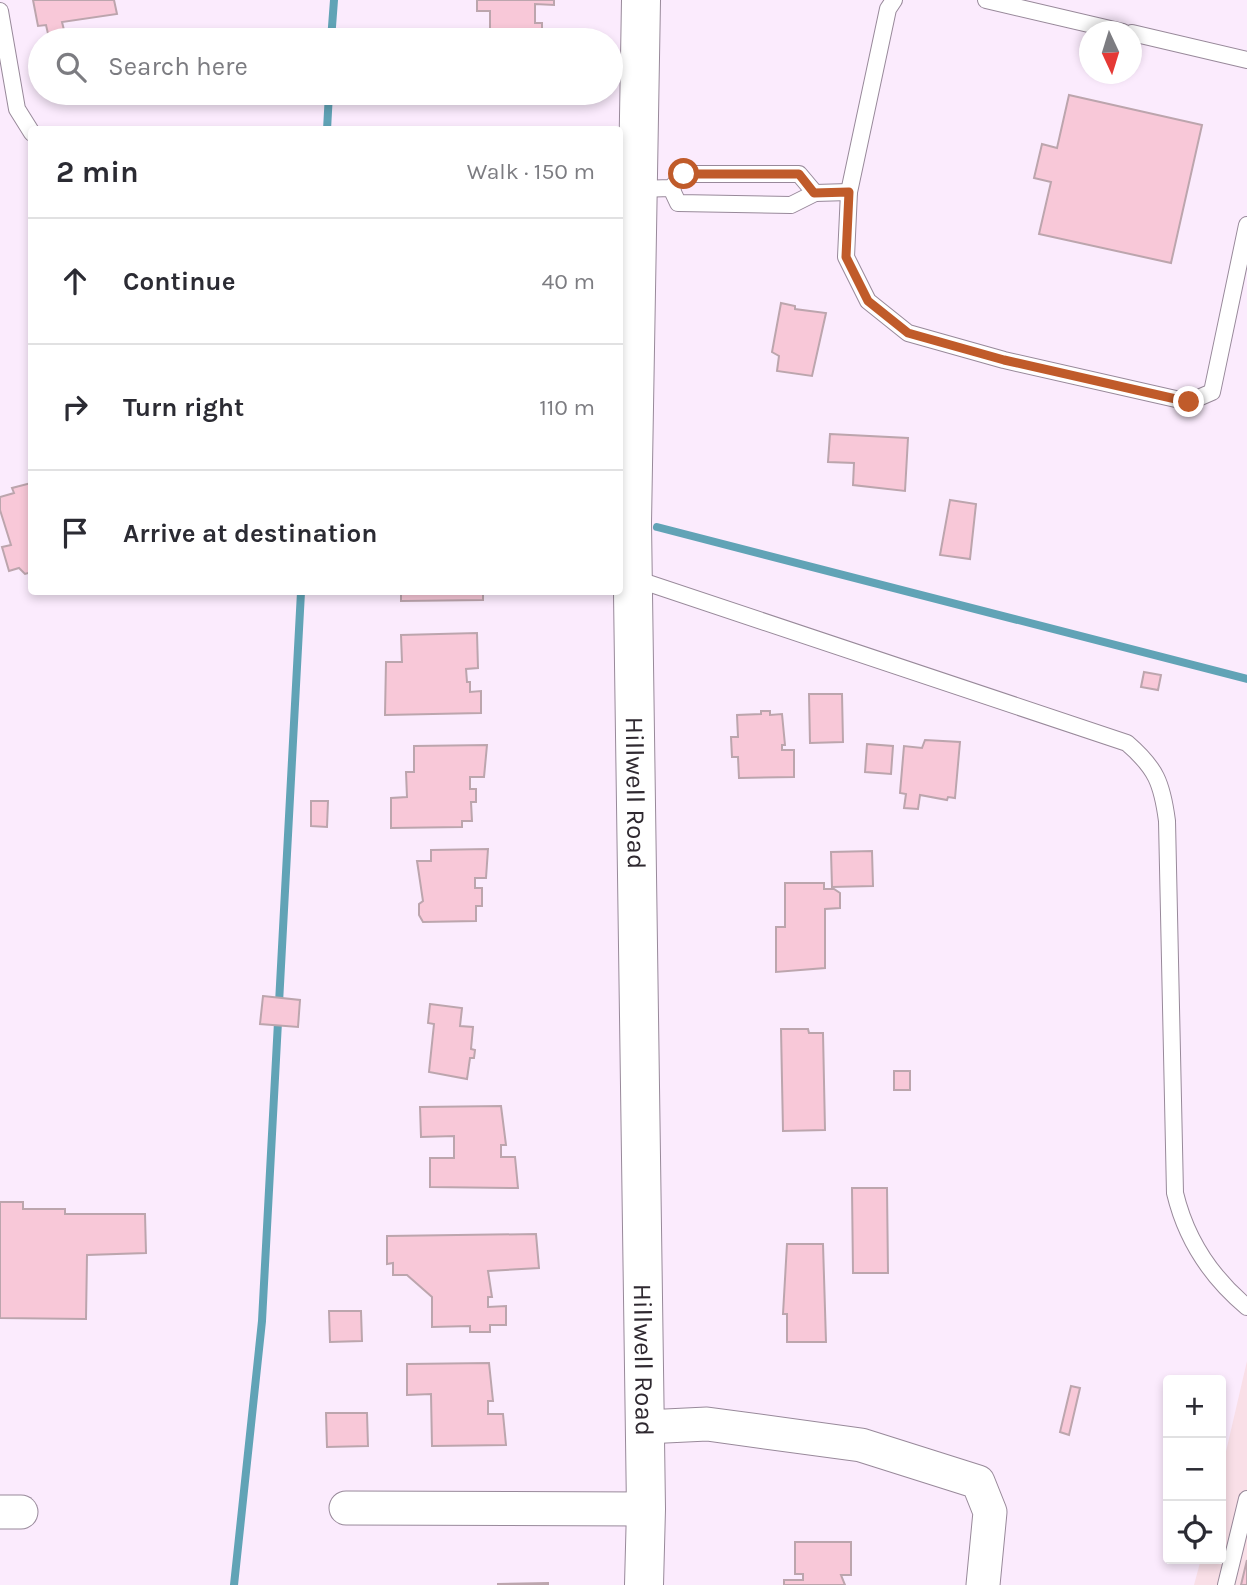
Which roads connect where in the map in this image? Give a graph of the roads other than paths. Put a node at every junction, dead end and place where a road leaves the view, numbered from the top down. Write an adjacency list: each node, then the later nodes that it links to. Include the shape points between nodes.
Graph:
1 (641, 0): 9 (street, Hillwell Road)
2 (894, 0): 10 (lane, via 888,9)
3 (986, 0): 5 (lane)
4 (0, 11): 8 (lane, via 17,109)
5 (1079, 22)
6 (1142, 35): 7 (lane)
7 (1247, 60)
8 (28, 127)
9 (654, 188): 11 (lane, via 678,203 791,205); 11 (lane, via 684,174 799,174); 13 (street, Hillwell Road)
10 (849, 192): 11 (lane); 12 (lane, via 846,257 868,301 908,333 1189,402 1212,392)
11 (814, 193)
12 (1247, 225)
13 (633, 578): 14 (lane, via 1127,743 1150,763 1163,791 1167,821 1175,1193 1198,1252 1225,1289); 15 (street, Hillwell Road)
14 (1247, 1307)
15 (645, 1427): 18 (street, Hillwell Road); 20 (street, via 707,1424 862,1444 978,1482 990,1512)
16 (1247, 1499): 21 (lane)
17 (346, 1508): 18 (street)
18 (646, 1509): 19 (street, Hillwell Road)
19 (644, 1585)
20 (983, 1585)
21 (1226, 1585)

